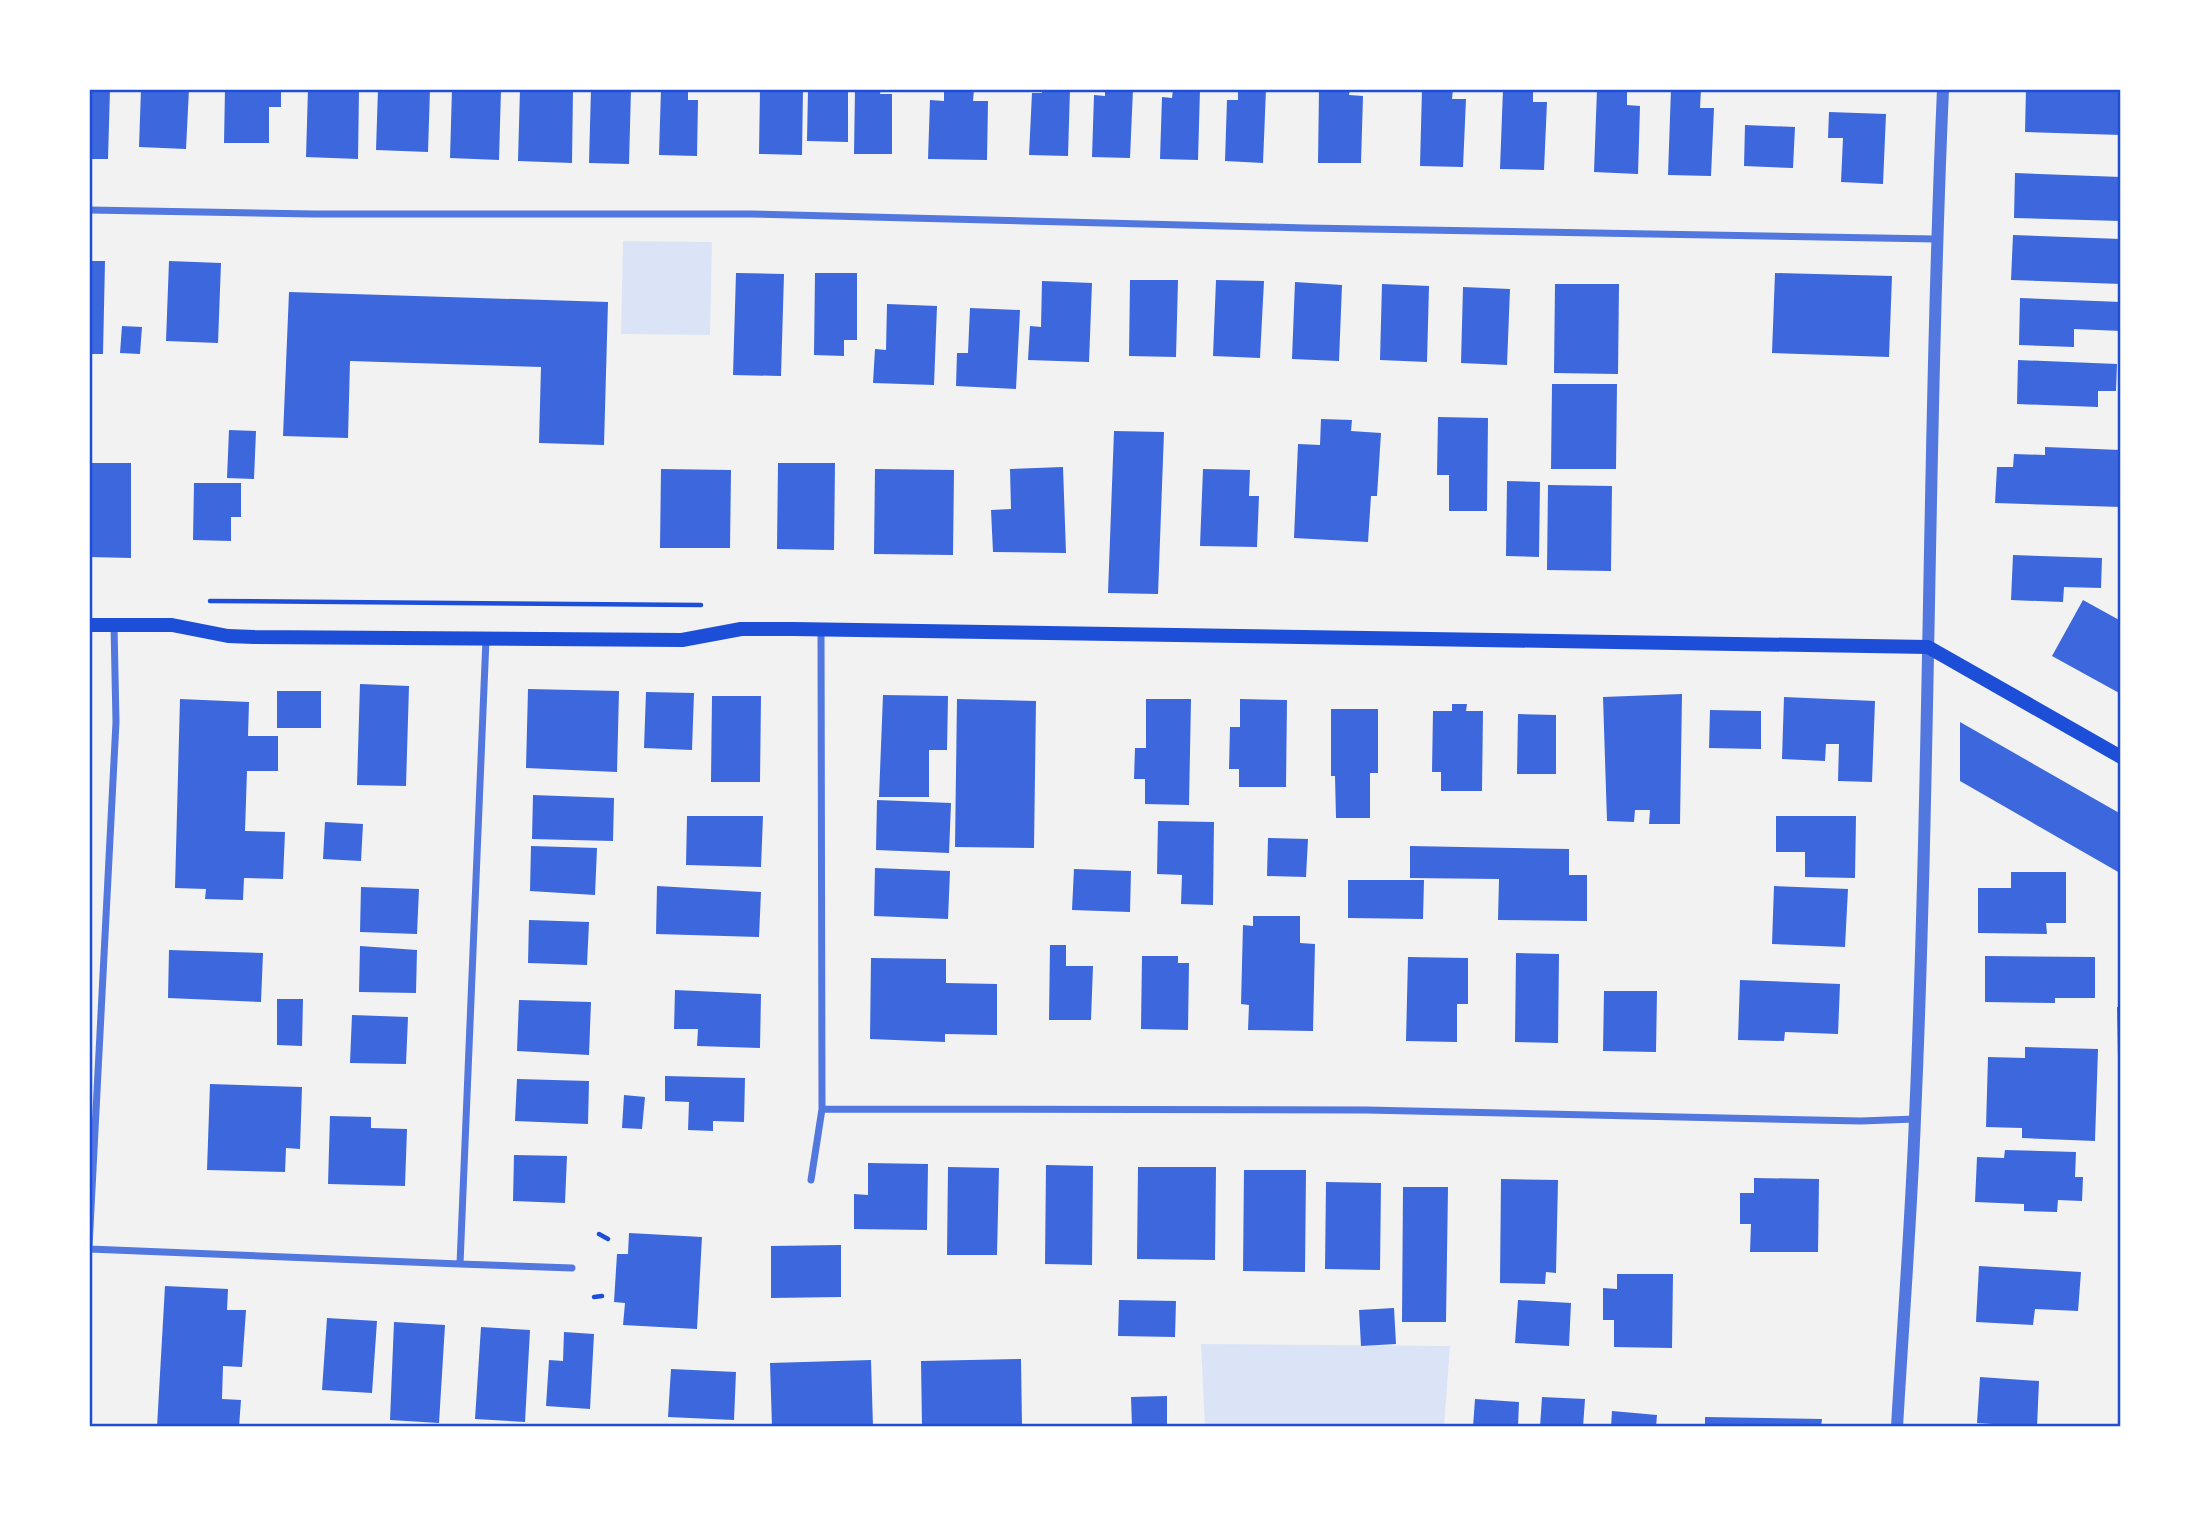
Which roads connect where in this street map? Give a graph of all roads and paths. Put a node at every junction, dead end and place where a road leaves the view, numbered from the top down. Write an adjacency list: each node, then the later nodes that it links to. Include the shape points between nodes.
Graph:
1 (1943, 89): 3 (street)
2 (89, 210): 3 (street, via 750,214)
3 (1936, 239): 8 (street)
4 (89, 625): 5 (main road)
5 (114, 625): 7 (main road, via 172,625 240,636); 15 (street, via 116,722)
6 (821, 629): 7 (main road, via 741,629 682,640); 8 (main road); 10 (street)
7 (486, 638): 16 (street)
8 (1928, 647): 9 (main road); 11 (street)
9 (2121, 757)
10 (822, 1109): 11 (street, via 1366,1110); 12 (street)
11 (1915, 1119): 20 (street)
12 (811, 1180)
13 (599, 1234): 14 (path)
14 (608, 1239)
15 (89, 1248): 16 (street)
16 (460, 1264): 17 (street)
17 (572, 1268)
18 (602, 1296): 19 (path)
19 (594, 1297)
20 (1897, 1427)

